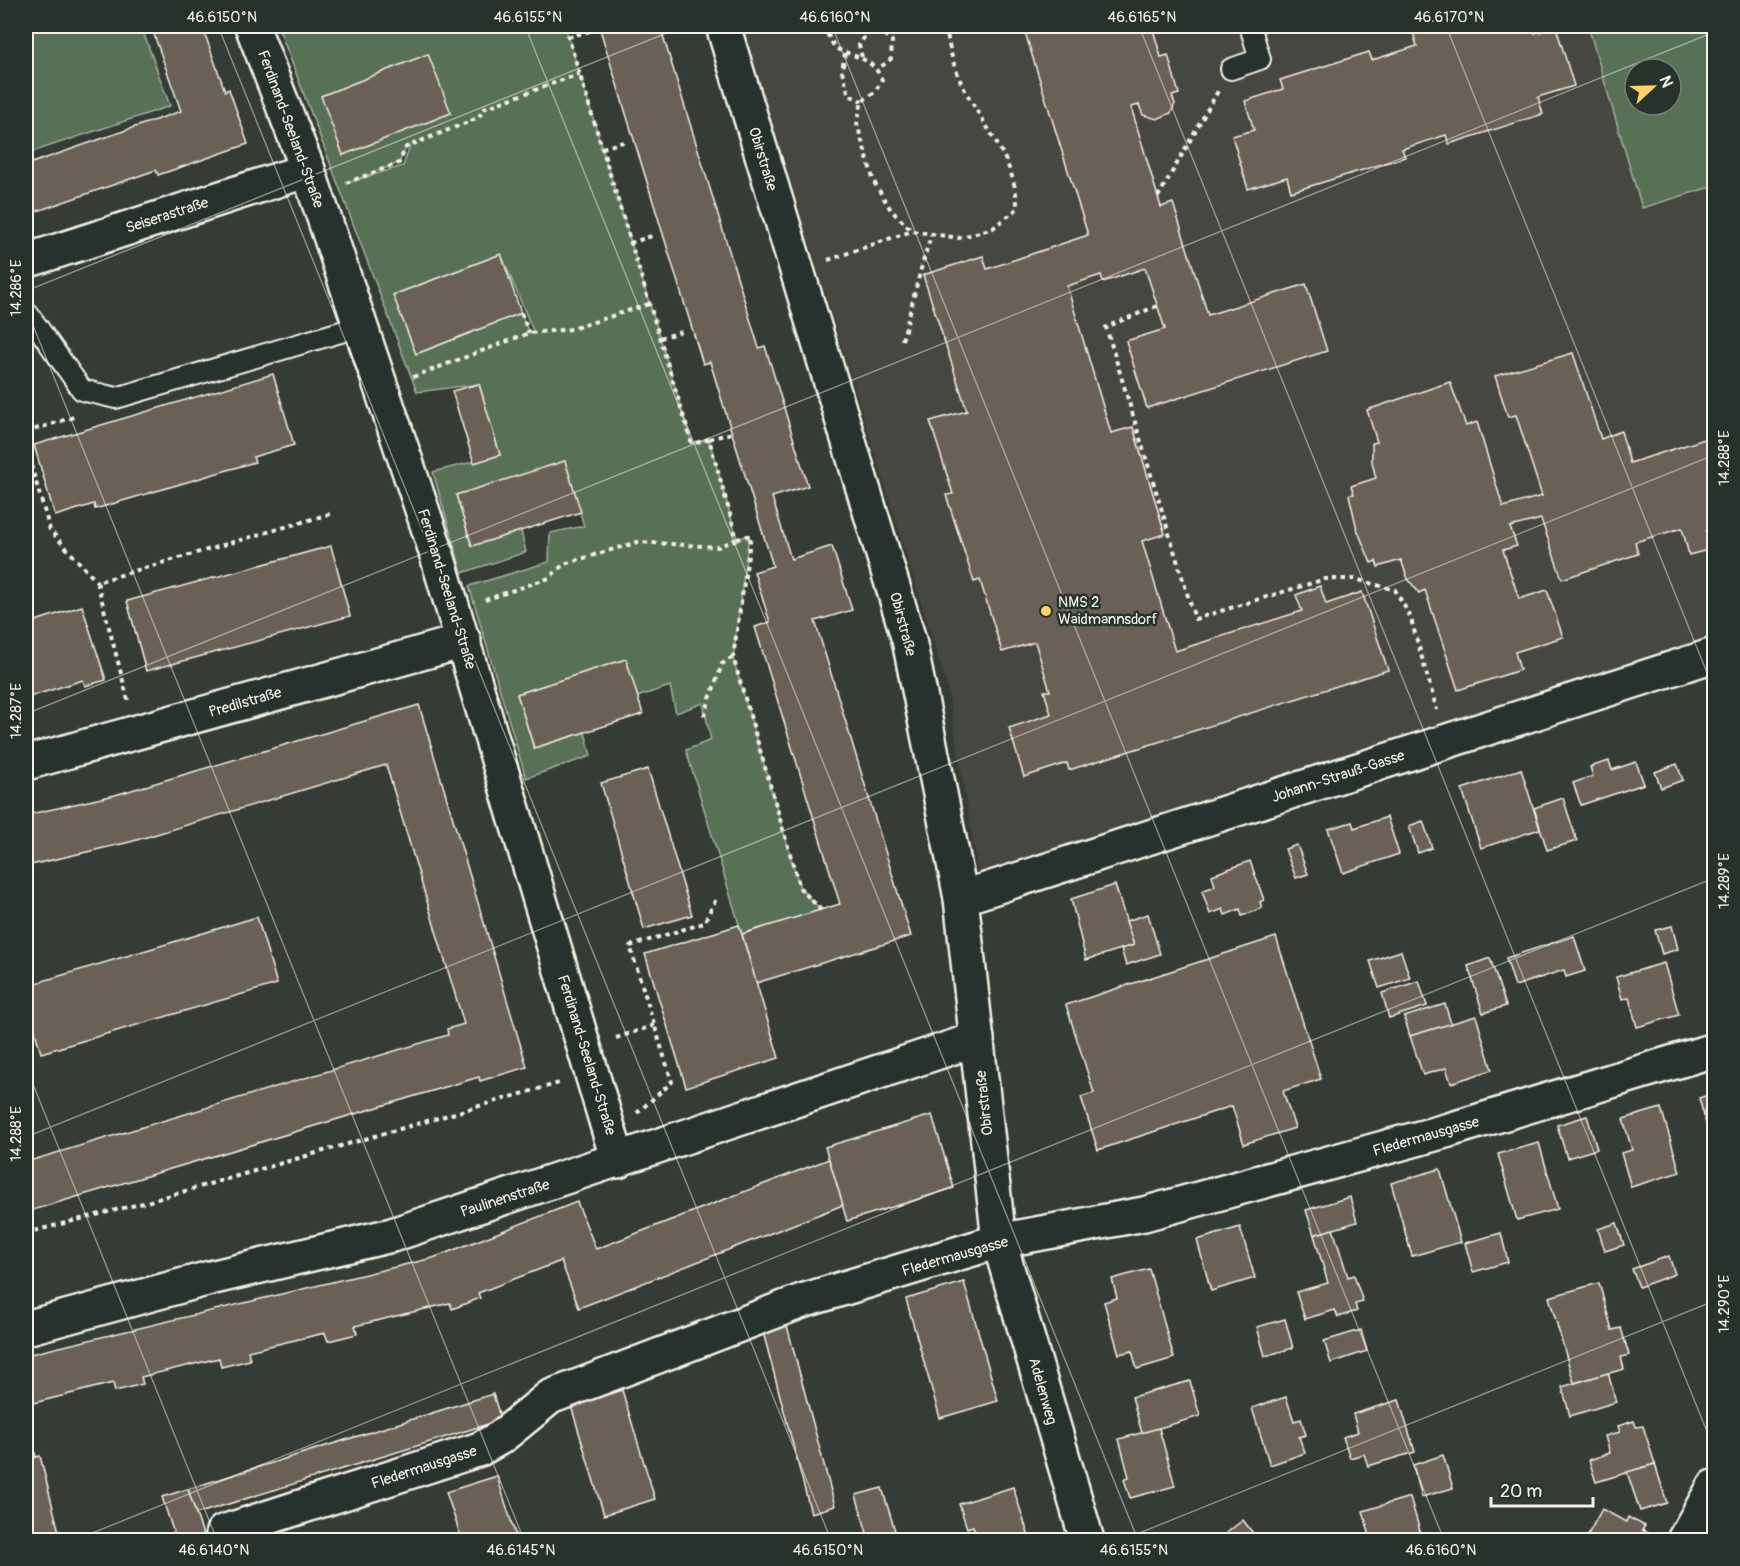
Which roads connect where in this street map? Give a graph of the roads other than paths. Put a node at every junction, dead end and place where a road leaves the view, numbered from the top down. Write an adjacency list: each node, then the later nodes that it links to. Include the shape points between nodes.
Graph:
1 (252, 26): 5 (street, Ferdinand-Seeland-Straße)
2 (723, 26): 12 (street, Obirstraße, via 909,640)
3 (1250, 26): 4 (lane, via 1260,59)
4 (1231, 69)
5 (312, 182): 6 (street, Seiserastraße); 8 (street, Ferdinand-Seeland-Straße)
6 (26, 261)
7 (26, 311): 8 (lane, via 82,390 116,398)
8 (361, 326): 9 (street, Ferdinand-Seeland-Straße)
9 (464, 641): 11 (street, Predilstraße); 15 (street, Ferdinand-Seeland-Straße)
10 (1714, 655): 12 (street, Johann-Strauß-Gasse)
11 (26, 763)
12 (961, 897): 13 (street, Obirstraße)
13 (977, 1039): 15 (street, Paulinenstraße); 16 (street, Obirstraße)
14 (1714, 1050): 16 (street, Fledermausgasse, via 1449,1130 1144,1214)
15 (615, 1149): 17 (street, Paulinenstraße, via 392,1235 210,1278)
16 (999, 1241): 19 (street, Fledermausgasse, via 801,1301 550,1397 480,1449); 20 (street, Adelenweg)
17 (26, 1328)
18 (1714, 1487): 21 (street)
19 (223, 1532)
20 (1087, 1540)
21 (1684, 1540)

